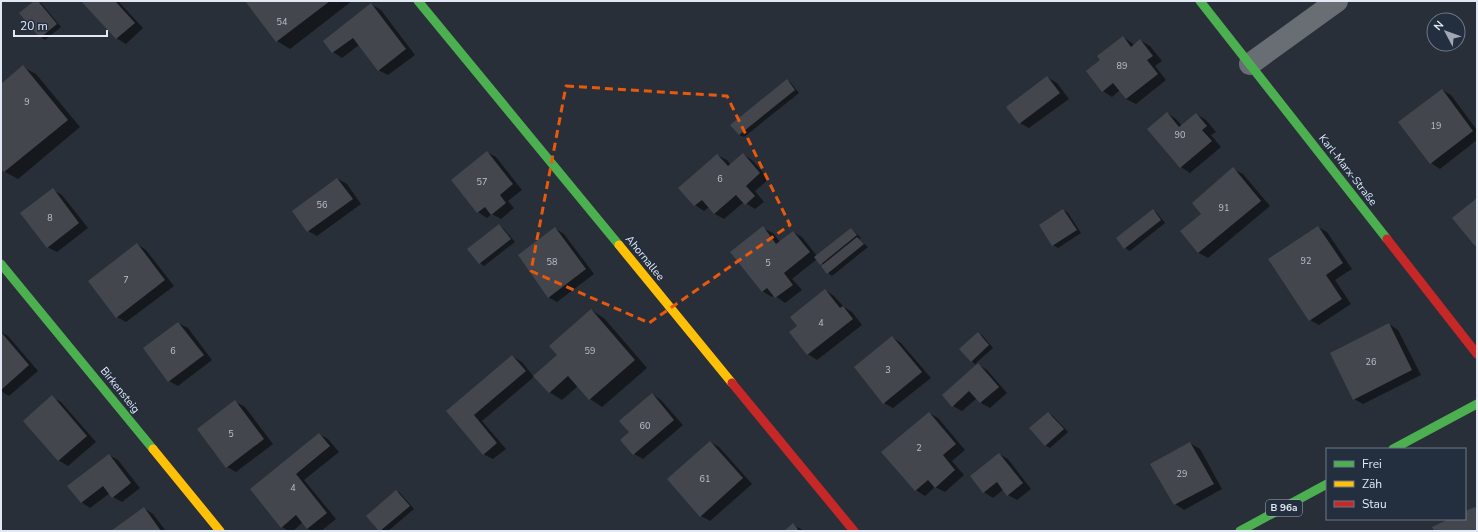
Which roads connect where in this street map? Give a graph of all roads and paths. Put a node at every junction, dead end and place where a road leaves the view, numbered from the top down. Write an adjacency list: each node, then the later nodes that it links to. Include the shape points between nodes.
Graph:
1 (418, 1): 11 (street, Ahornallee)
2 (1200, 1): 4 (street, Karl-Marx-Straße)
3 (1338, 1): 4 (street)
4 (1250, 64): 6 (street, Karl-Marx-Straße)
5 (1, 264): 10 (street, Birkensteig)
6 (1477, 354)
7 (1477, 404): 8 (street)
8 (1395, 448)
9 (1326, 485): 12 (street, B 96a)
10 (220, 531)
11 (854, 531)
12 (1240, 531)

